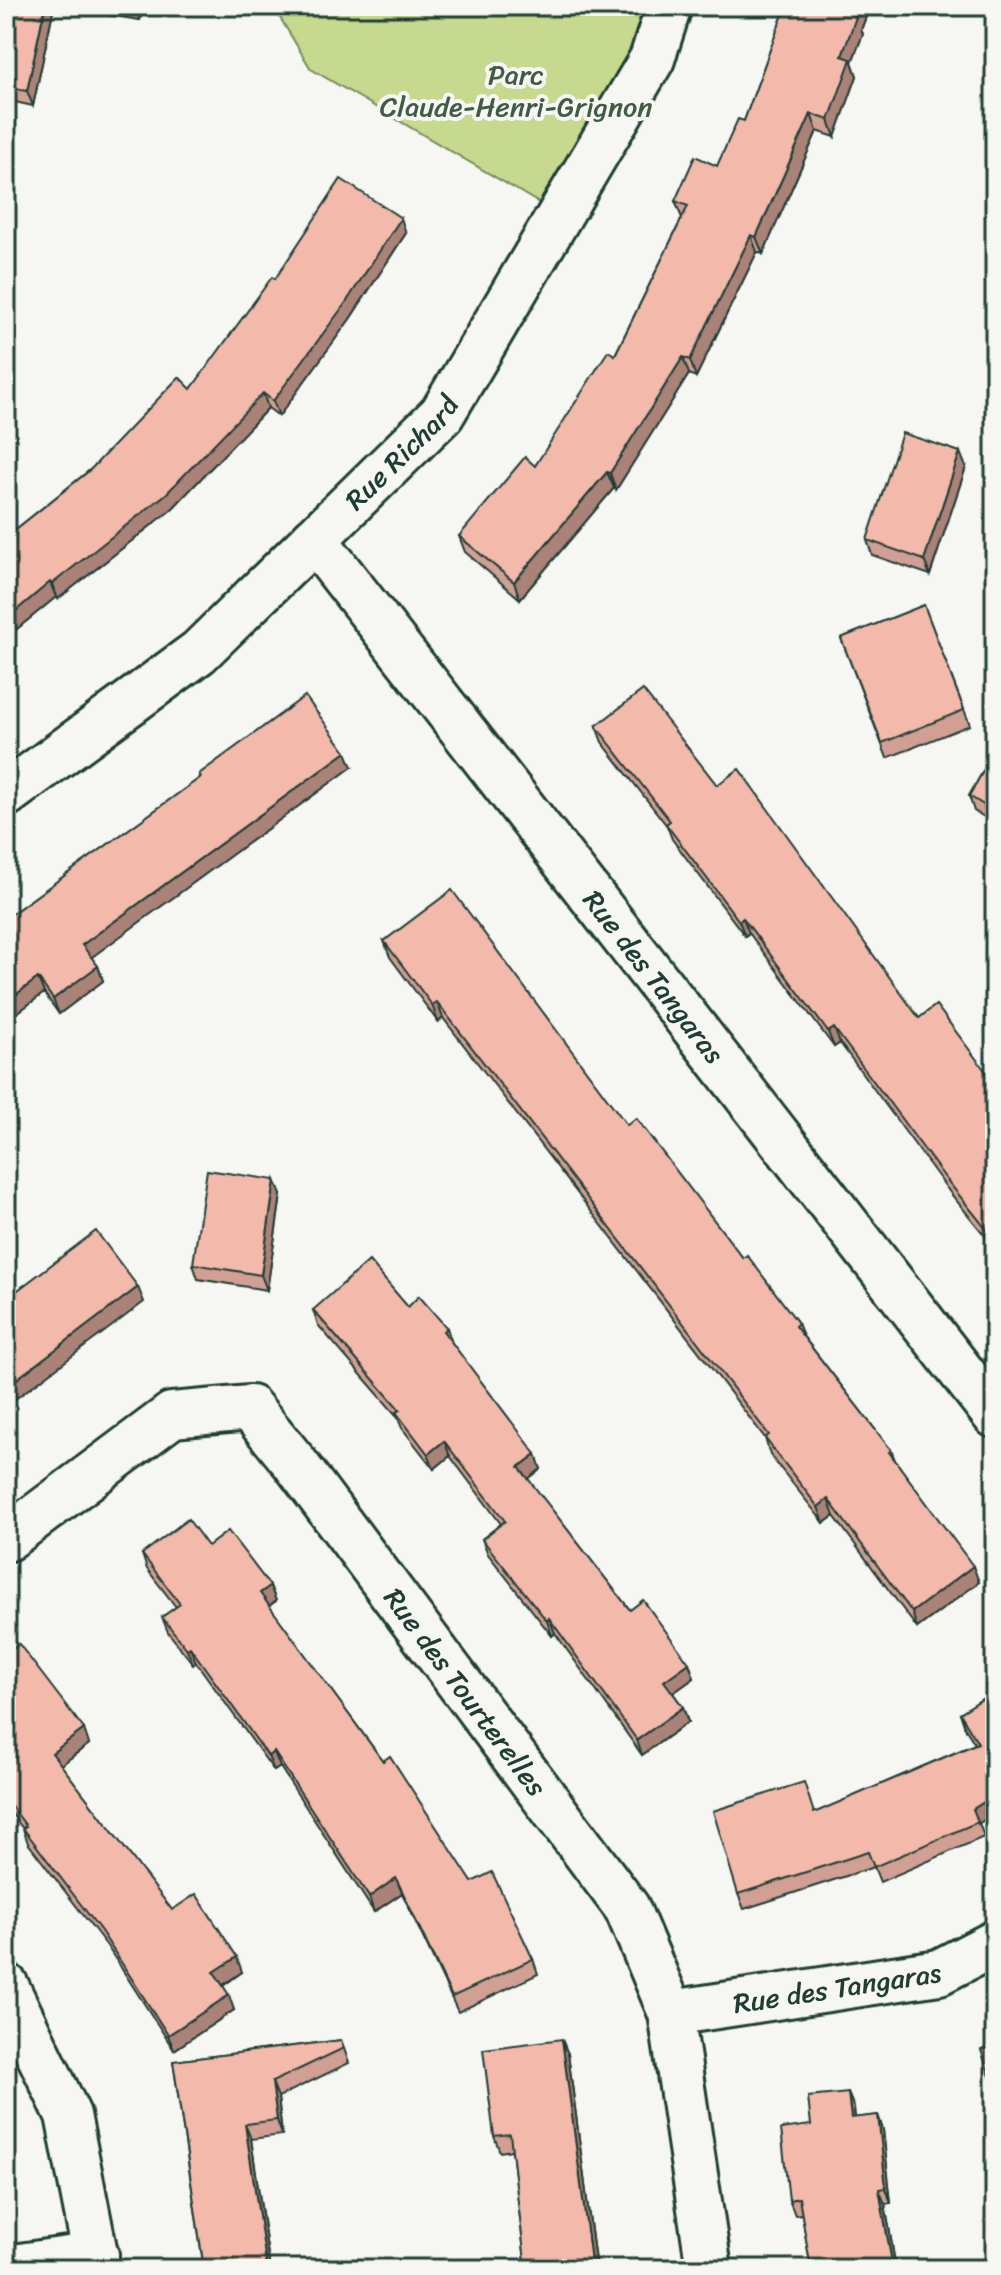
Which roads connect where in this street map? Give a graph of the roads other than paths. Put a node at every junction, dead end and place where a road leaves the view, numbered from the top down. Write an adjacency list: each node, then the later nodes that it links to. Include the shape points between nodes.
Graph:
1 (669, 6): 2 (street, Rue Richard, via 652,59 442,414)
2 (314, 539): 3 (street, Rue Richard, via 199,652); 4 (street, Rue des Tangaras)
3 (6, 794)
4 (995, 1415)
5 (6, 1539): 8 (street, Rue des Tourterelles, via 172,1415 250,1408 627,1908)
6 (995, 1943): 8 (street, Rue des Tangaras, via 939,1972)
7 (6, 1986): 9 (street, via 68,2115)
8 (671, 2013): 11 (street, Rue des Tourterelles)
9 (97, 2262): 10 (street)
10 (6, 2268)
11 (709, 2269)

